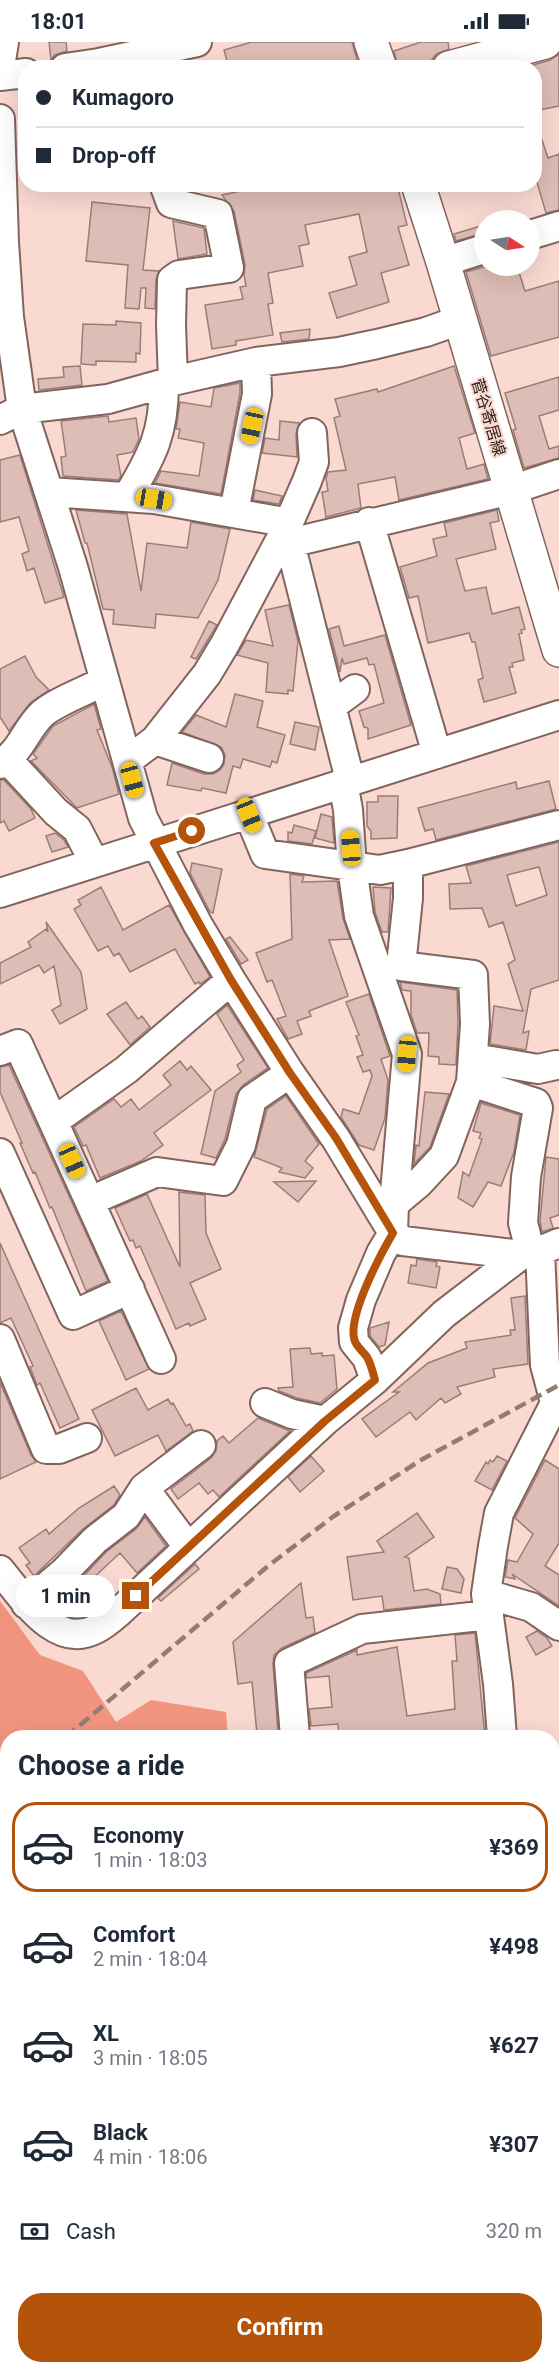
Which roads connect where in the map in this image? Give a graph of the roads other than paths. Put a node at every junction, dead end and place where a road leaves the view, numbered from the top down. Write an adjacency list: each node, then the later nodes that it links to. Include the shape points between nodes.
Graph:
1 (4, 42): 8 (street)
2 (197, 42): 5 (street)
3 (371, 42): 6 (main road)
4 (545, 42): 7 (main road)
5 (113, 60)
6 (377, 60)
7 (479, 60)
8 (0, 68)
9 (18, 74): 10 (street)
10 (0, 76)
11 (0, 119): 12 (street)
12 (9, 166): 22 (street, via 4,242)
13 (167, 192): 21 (street, via 171,203 218,214 229,268 178,275 172,280)
14 (421, 192): 18 (main road, 菅谷寄居線)
15 (559, 226): 16 (street)
16 (540, 232)
17 (474, 252): 18 (street)
18 (443, 261): 19 (main road, 菅谷寄居線)
19 (460, 320): 20 (street, via 377,344); 25 (main road, 菅谷寄居線)
20 (256, 363): 21 (street); 28 (street, via 257,394)
21 (168, 382): 22 (street, via 108,399); 27 (street, via 159,438)
22 (11, 415): 26 (street)
23 (312, 433): 30 (street, via 314,462)
24 (559, 474): 25 (street)
25 (511, 490): 29 (street); 31 (main road, 菅谷寄居線)
26 (49, 492): 27 (street); 32 (street)
27 (128, 496): 28 (street)
28 (234, 512): 30 (street, via 279,522)
29 (369, 522): 30 (street); 37 (street)
30 (288, 536): 34 (street); 36 (street, via 207,674)
31 (556, 629)
32 (104, 681): 39 (street); 40 (street, via 43,713)
33 (355, 689): 34 (street)
34 (332, 706): 41 (street)
35 (559, 715): 37 (street)
36 (155, 740): 38 (street); 39 (street)
37 (437, 754): 41 (street)
38 (209, 758)
39 (127, 761): 44 (street, via 142,818)
40 (4, 762): 45 (street, via 77,829)
41 (346, 781): 42 (street); 47 (street)
42 (249, 815): 44 (street); 47 (street, via 265,854)
43 (559, 825): 46 (street)
44 (154, 843): 45 (street); 49 (street)
45 (93, 862): 48 (street)
46 (408, 864): 47 (street, via 380,870); 52 (street, via 401,966 473,975)
47 (352, 867): 57 (street, via 359,916 407,1054)
48 (0, 893)
49 (231, 980): 53 (street); 54 (street, via 126,1070)
50 (0, 1051): 54 (street, via 18,1044)
51 (555, 1065): 52 (street)
52 (472, 1070): 57 (street, via 444,1156); 59 (street, via 536,1103 538,1108 523,1223)
53 (290, 1073): 56 (street, via 252,1099 241,1145 223,1180 157,1172); 58 (street, via 336,1138)
54 (54, 1121): 56 (street)
55 (0, 1153): 60 (street, via 74,1315)
56 (90, 1201): 60 (street)
57 (394, 1204): 58 (street)
58 (393, 1233): 59 (street, via 403,1241); 63 (street, via 361,1300 353,1328 354,1342 367,1358)
59 (538, 1251): 63 (street, via 444,1314); 65 (street, via 545,1365)
60 (130, 1289): 62 (street)
61 (1, 1345): 67 (street, via 46,1449 59,1449)
62 (161, 1359)
63 (375, 1380): 66 (street)
64 (265, 1403): 66 (street)
65 (557, 1404): 73 (street, via 499,1513)
66 (325, 1421): 70 (street)
67 (87, 1438)
68 (201, 1444): 69 (street)
69 (144, 1488): 70 (street); 72 (street, via 126,1516)
70 (188, 1547): 72 (street, via 95,1630 72,1635 50,1625)
71 (0, 1570): 72 (street)
72 (27, 1604)
73 (488, 1605): 74 (street, via 531,1607); 75 (street, via 362,1629 289,1663); 76 (street)
74 (559, 1626)
75 (295, 1730)
76 (501, 1730)

